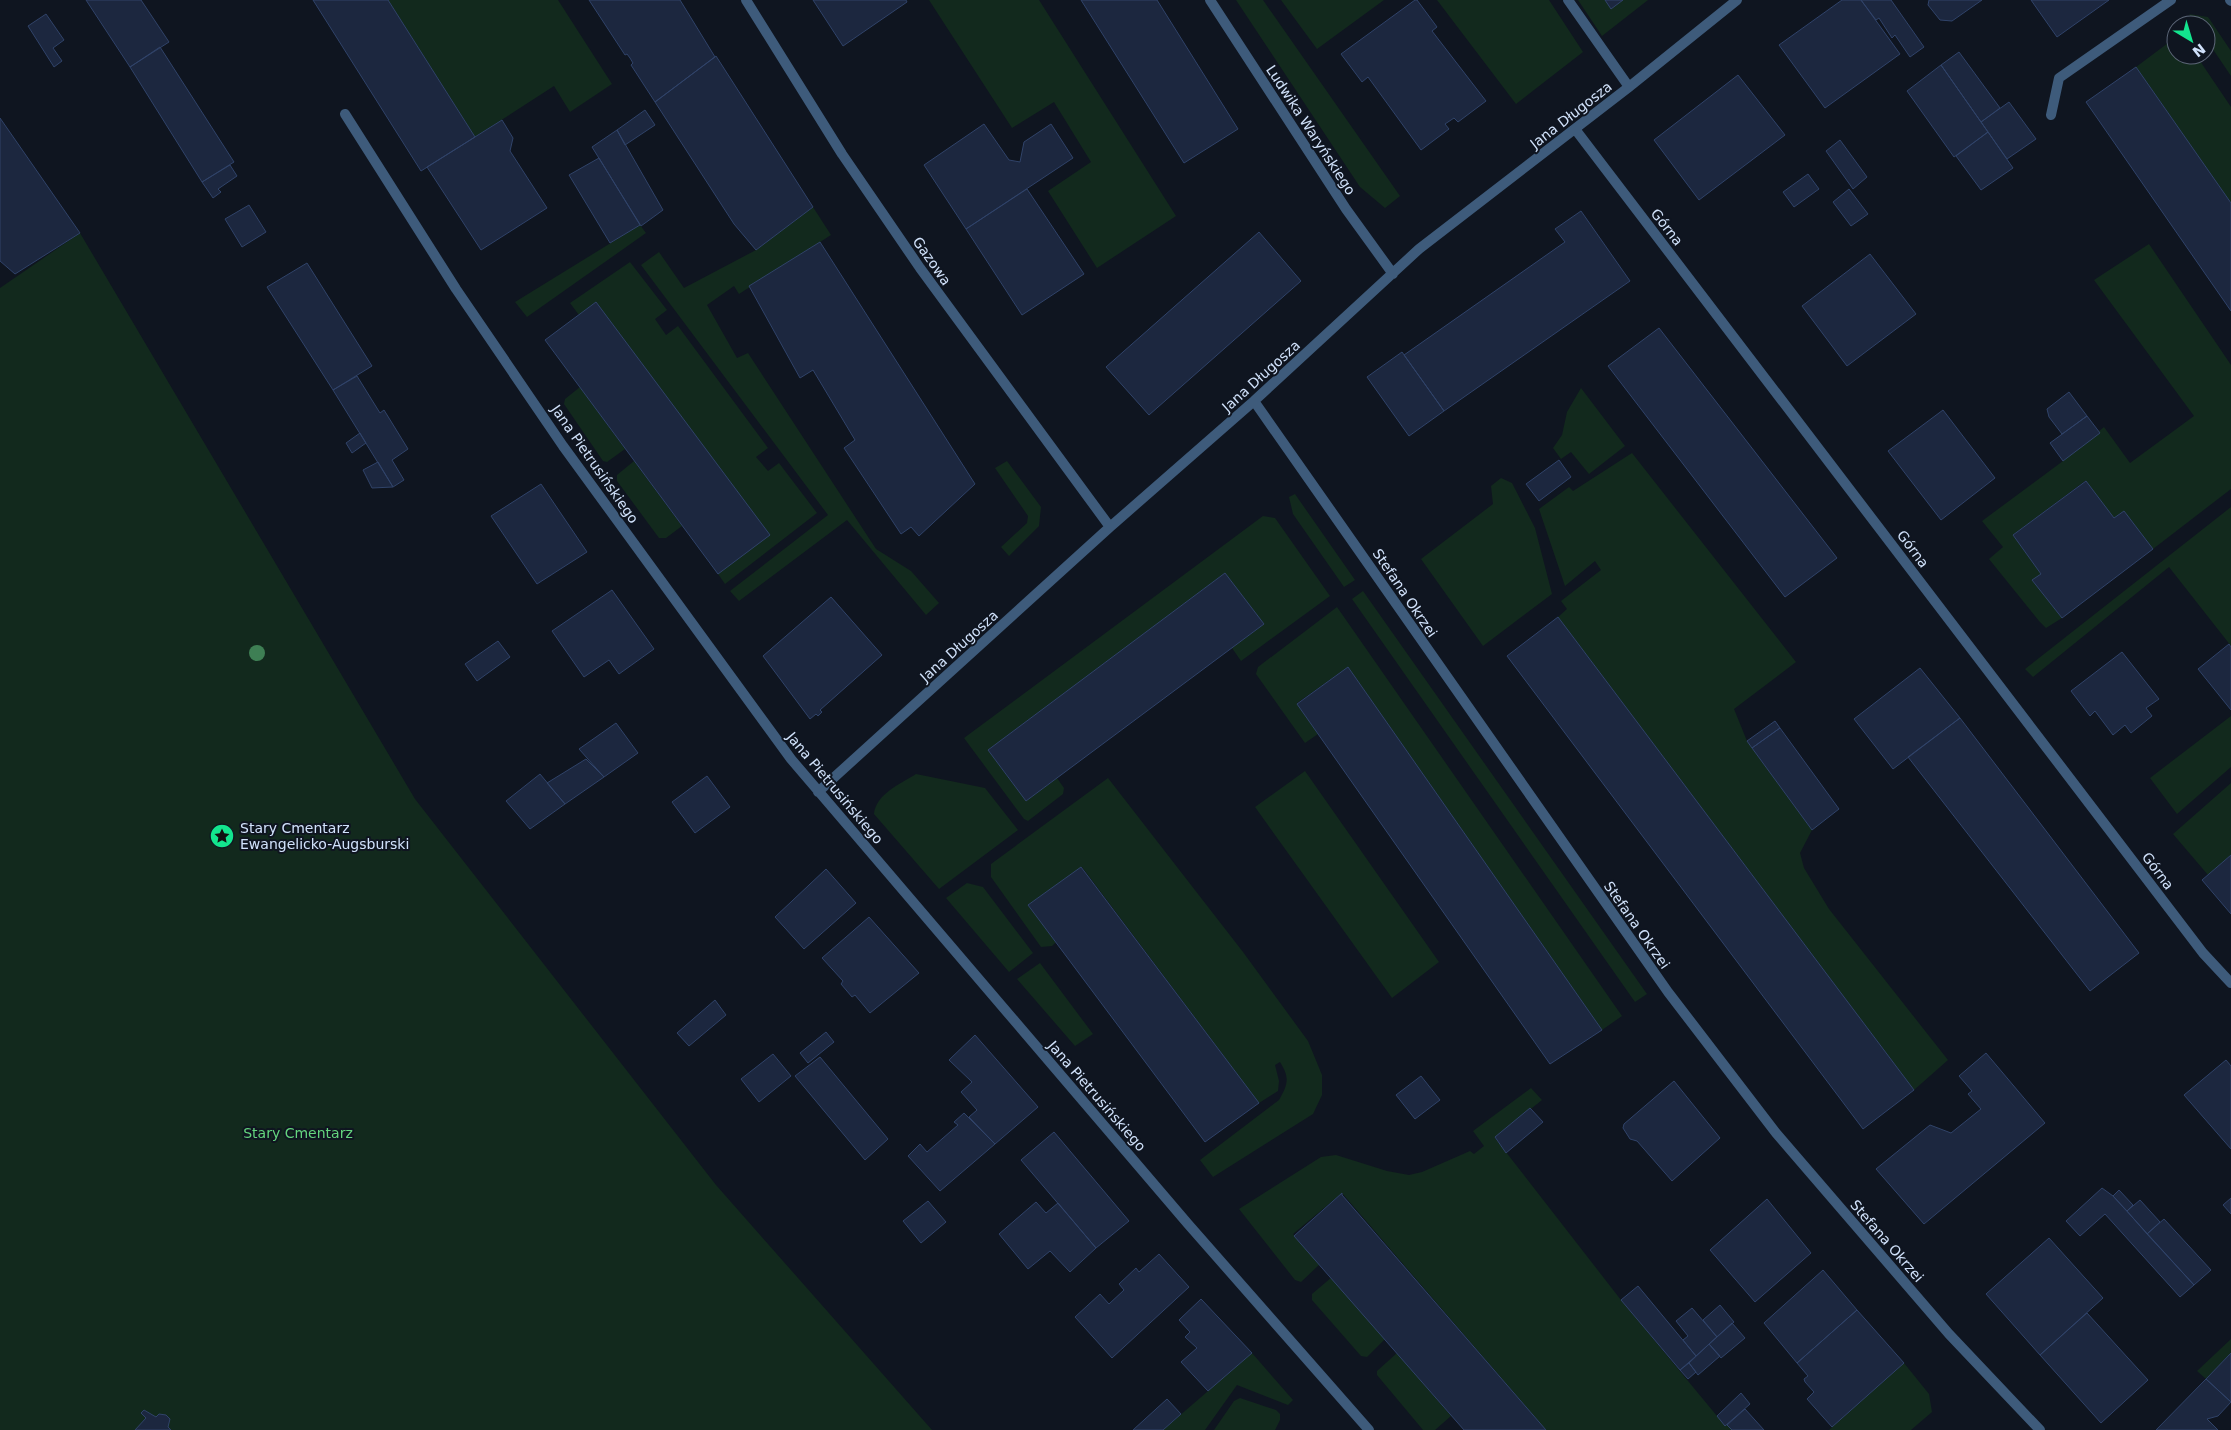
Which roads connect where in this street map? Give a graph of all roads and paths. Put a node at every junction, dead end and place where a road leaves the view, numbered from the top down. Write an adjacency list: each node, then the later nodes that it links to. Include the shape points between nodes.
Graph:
1 (746, 0): 12 (street, Gazowa, via 842,154 920,268)
2 (1210, 0): 10 (street, Ludwika Waryńskiego, via 1346,209)
3 (1568, 0): 6 (street)
4 (1737, 0): 6 (street, Jana Długosza)
5 (2171, 0): 8 (street, via 2058,78)
6 (1629, 87): 9 (street, Jana Długosza)
7 (345, 114): 13 (street, Jana Pietrusińskiego, via 414,225 562,446)
8 (2051, 115)
9 (1574, 129): 10 (street, Jana Długosza, via 1420,249); 14 (street, Górna, via 2203,953)
10 (1393, 274): 11 (street, Jana Długosza)
11 (1254, 402): 12 (street, Jana Długosza); 16 (street, Stefana Okrzei, via 1686,1016 1776,1133 1949,1334)
12 (1110, 527): 13 (street, Jana Długosza)
13 (818, 792): 15 (street, Jana Pietrusińskiego)
14 (2231, 984)
15 (1369, 1430)
16 (2040, 1430)

